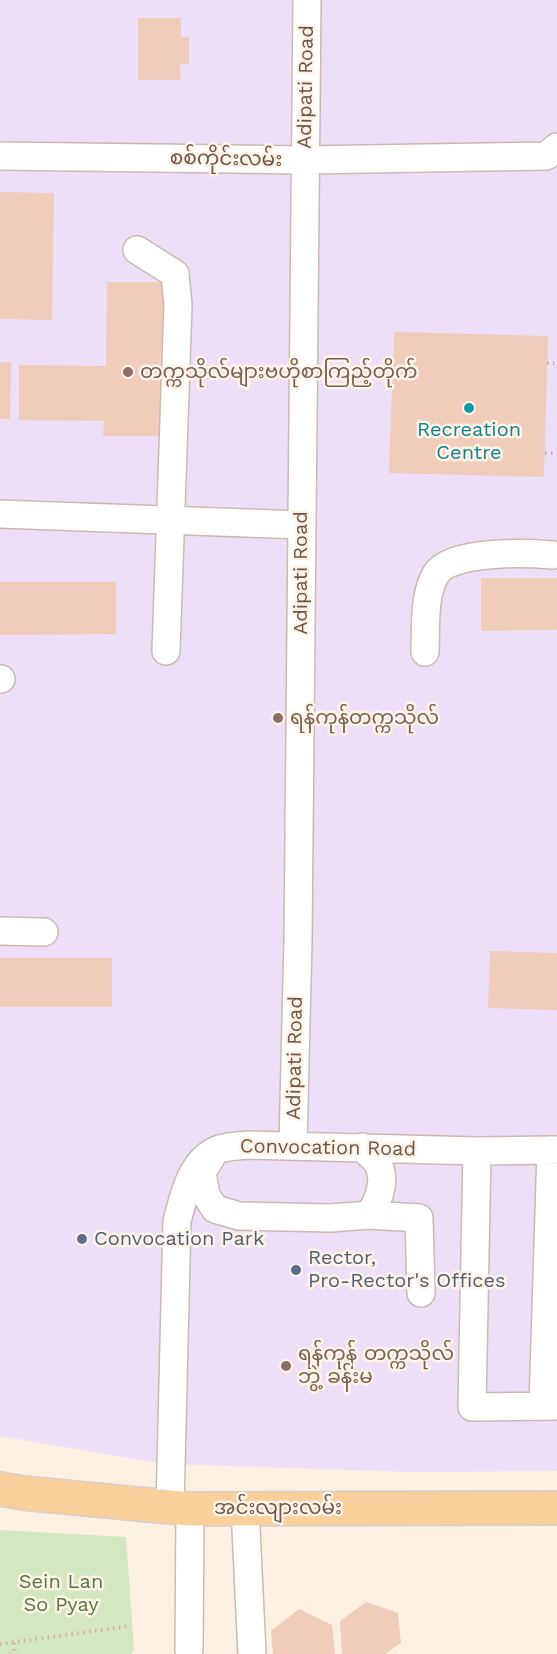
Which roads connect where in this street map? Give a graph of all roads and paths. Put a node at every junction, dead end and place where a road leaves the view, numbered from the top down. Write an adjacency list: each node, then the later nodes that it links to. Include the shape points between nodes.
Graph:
1 (307, 0): 4 (street, Adipati Road)
2 (557, 147): 4 (street, စစ်ကိုင်းလမ်း, via 546,156)
3 (0, 156): 4 (street, စစ်ကိုင်းလမ်း)
4 (306, 160): 12 (street, Adipati Road)
5 (136, 249): 11 (street, via 175,274 178,305)
6 (548, 363): 7 (path)
7 (557, 363)
8 (544, 453): 9 (path)
9 (557, 453)
10 (0, 514): 11 (street)
11 (170, 520): 12 (street); 14 (street)
12 (301, 525): 18 (street, Adipati Road)
13 (552, 555): 15 (street, via 520,552 458,559 437,572 427,602)
14 (166, 651)
15 (425, 652)
16 (0, 931): 17 (street)
17 (44, 932)
18 (293, 1145): 19 (street, Convocation Road); 20 (street, Convocation Road, via 249,1144)
19 (362, 1148): 22 (street, Convocation Road); 23 (street, via 377,1162 382,1181 379,1199)
20 (216, 1150): 23 (street, via 202,1172 206,1195 215,1209 239,1216); 27 (street, Convocation Road, via 196,1167 177,1221)
21 (554, 1150): 22 (street, Convocation Road); 25 (street)
22 (477, 1151): 25 (street, via 472,1407)
23 (369, 1215): 24 (street, via 419,1218)
24 (421, 1293)
25 (550, 1406)
26 (0, 1489): 27 (main road, အင်းလျားလမ်း)
27 (180, 1508): 28 (main road, အင်းလျားလမ်း); 33 (street, Convocation Road)
28 (245, 1508): 29 (main road, အင်းလျားလမ်း); 35 (street)
29 (557, 1508)
30 (129, 1626): 31 (path)
31 (14, 1642): 32 (path); 34 (path)
32 (0, 1644)
33 (189, 1650)
34 (15, 1654)
35 (252, 1654)

